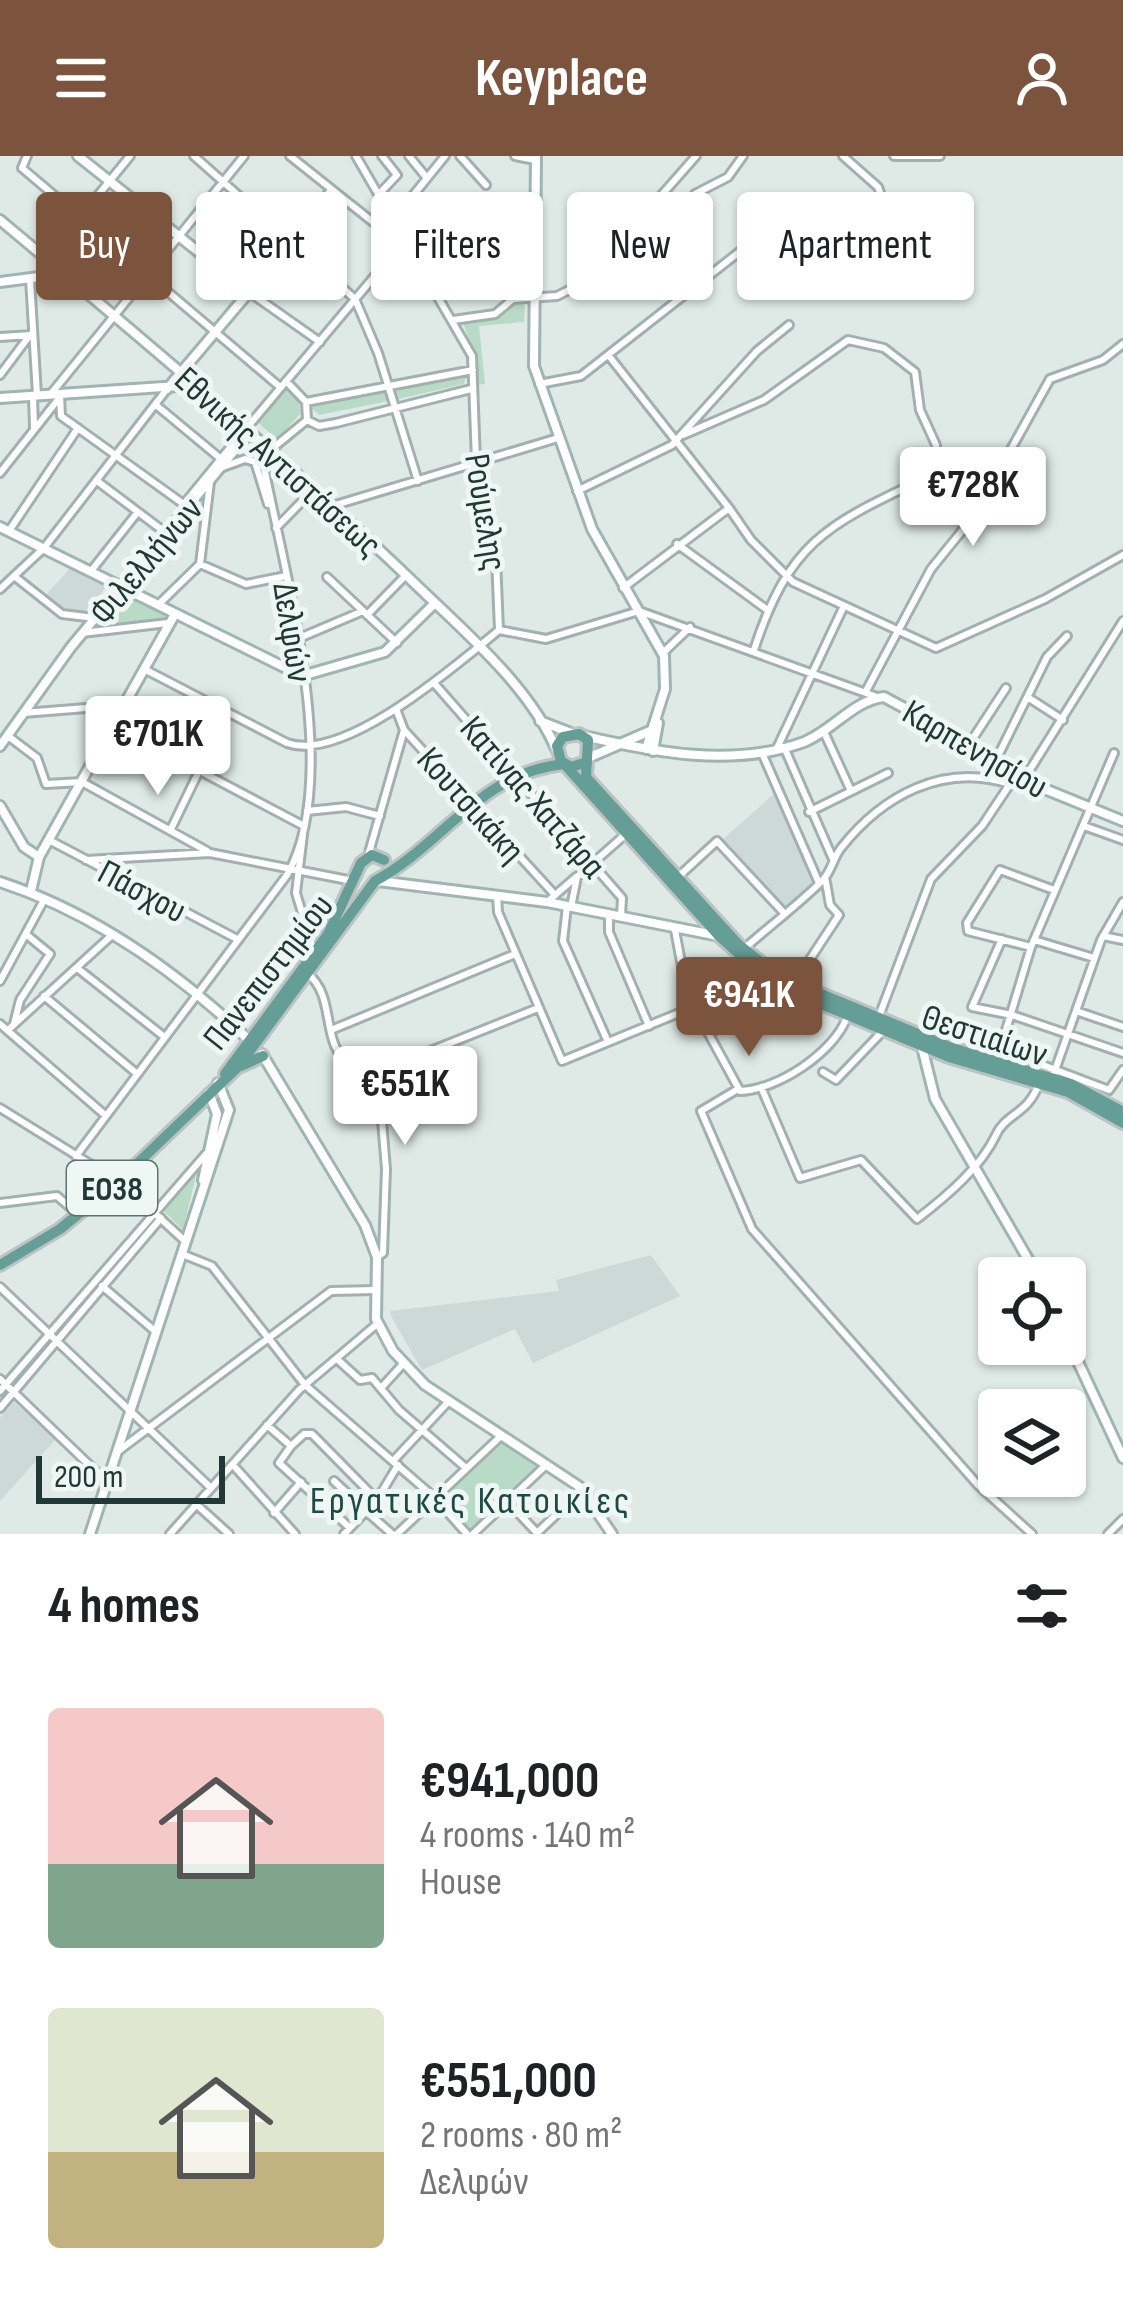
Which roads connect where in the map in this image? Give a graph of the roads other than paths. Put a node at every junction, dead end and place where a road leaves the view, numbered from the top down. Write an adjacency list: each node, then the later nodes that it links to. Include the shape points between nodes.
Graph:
1 (78, 156): 20 (street)
2 (130, 156): 20 (street)
3 (194, 156): 21 (street)
4 (244, 156): 21 (street)
5 (290, 156): 23 (street)
6 (356, 156): 27 (street)
7 (382, 156): 28 (street, via 397,177)
8 (410, 156): 19 (street)
9 (445, 156): 19 (street)
10 (460, 156): 22 (street)
11 (515, 156): 17 (street)
12 (696, 156): 31 (street)
13 (742, 156): 32 (street, via 732,174)
14 (843, 156): 33 (street)
15 (894, 156): 16 (street)
16 (940, 156)
17 (536, 158): 30 (street)
18 (25, 159): 24 (street, via 22,168)
19 (427, 178): 29 (street)
20 (109, 181): 25 (street); 36 (street)
21 (224, 181): 26 (street); 36 (street)
22 (486, 185)
23 (331, 190): 35 (street)
24 (50, 192)
25 (100, 192)
26 (237, 192)
27 (379, 192)
28 (381, 192)
29 (416, 192)
30 (535, 192)
31 (665, 192)
32 (699, 192)
33 (880, 192)
34 (0, 220): 38 (street, Εθνικής Αντιστάσεως)
35 (371, 224)
36 (177, 239): 37 (street); 39 (street)
37 (172, 245)
38 (36, 251)
39 (196, 253)
40 (737, 254): 63 (street)
41 (36, 278): 42 (street)
42 (30, 279): 44 (street); 59 (street)
43 (371, 280): 47 (street)
44 (0, 282)
45 (347, 291): 47 (street)
46 (172, 294): 58 (street)
47 (355, 299): 61 (street); 70 (street)
48 (99, 300): 55 (street, Εθνικής Αντιστάσεως)
49 (128, 300): 55 (street)
50 (243, 300): 58 (street)
51 (261, 300): 61 (street)
52 (441, 300): 56 (street)
53 (512, 300): 56 (street, via 495,314)
54 (533, 300): 68 (street)
55 (117, 314): 65 (street, Εθνικής Αντιστάσεως); 74 (street)
56 (453, 320): 64 (street)
57 (789, 325): 85 (street)
58 (216, 332): 65 (street); 67 (street)
59 (32, 335): 60 (street); 66 (street); 73 (street)
60 (0, 337)
61 (320, 342): 67 (street)
62 (1123, 344): 105 (street, via 1050,379)
63 (609, 355): 68 (street, via 570,382); 85 (street)
64 (474, 370): 70 (street); 72 (street, Ρούμελης)
65 (181, 373): 69 (street, Εθνικής Αντιστάσεως); 71 (street)
66 (0, 375)
67 (283, 384): 76 (street); 84 (street)
68 (539, 384): 86 (street)
69 (195, 385): 71 (street); 84 (street, Εθνικής Αντιστάσεως)
70 (388, 388): 76 (street); 78 (street)
71 (167, 389): 74 (street); 77 (street)
72 (471, 392): 78 (street); 91 (street, Ρούμελης)
73 (35, 396): 74 (street); 75 (street); 82 (street)
74 (56, 396): 79 (street); 80 (street)
75 (0, 398)
76 (306, 402): 81 (street)
77 (156, 405): 89 (street); 92 (street)
78 (395, 409): 81 (street, via 319,426); 96 (street)
79 (44, 416): 80 (street); 82 (street)
80 (61, 416): 83 (street)
81 (307, 420): 88 (street)
82 (34, 428): 93 (street)
83 (78, 428): 89 (street); 107 (street)
84 (244, 433): 87 (street, Εθνικής Αντιστάσεως); 92 (street, Φιλελλήνων)
85 (681, 437): 94 (street, via 764,400 843,342 859,340 914,368 936,445); 99 (street); 103 (street)
86 (558, 438): 91 (street); 99 (street)
87 (259, 440): 88 (street, Εθνικής Αντιστάσεως); 90 (street, Δελφών)
88 (273, 451): 90 (street); 98 (street, Εθνικής Αντιστάσεως)
89 (118, 453): 95 (street); 100 (street)
90 (261, 454): 101 (street, Δελφών)
91 (476, 461): 96 (street); 132 (street, Ρούμελης, via 495,534)
92 (220, 464): 97 (street, Φιλελλήνων); 100 (street); 101 (street, via 253,460)
93 (0, 473)
94 (932, 476): 105 (street); 117 (street, via 837,522)
95 (97, 481): 104 (street); 110 (street)
96 (418, 481): 102 (street)
97 (210, 482): 100 (street, Φιλελλήνων); 112 (street)
98 (314, 489): 102 (street, Εθνικής Αντιστάσεως); 106 (street)
99 (577, 491): 120 (street)
100 (186, 506): 108 (street, Φιλελλήνων)
101 (271, 506): 106 (street, Δελφών)
102 (332, 506): 114 (street, Εθνικής Αντιστάσεως)
103 (729, 508): 109 (street); 117 (street)
104 (137, 513): 108 (street); 113 (street)
105 (974, 516): 134 (street, via 932,569)
106 (276, 528): 116 (street, Δελφών)
107 (4, 529): 110 (street)
108 (167, 534): 119 (street, Φιλελλήνων)
109 (677, 544): 120 (street); 125 (street)
110 (44, 548): 113 (street); 115 (street)
111 (1123, 555): 134 (street, via 944,647)
112 (200, 564): 116 (street, via 246,584); 123 (street)
113 (92, 571): 119 (street)
114 (406, 575): 122 (street, Εθνικής Αντιστάσεως); 127 (street)
115 (14, 576): 121 (street); 128 (street, via 62,614)
116 (286, 576): 136 (street, Δελφών)
117 (783, 576): 124 (street); 125 (street)
118 (326, 577): 127 (street)
119 (123, 586): 123 (street); 128 (street, Φιλελλήνων)
120 (623, 588): 126 (street)
121 (0, 589)
122 (435, 603): 137 (street); 138 (street, Εθνικής Αντιστάσεως)
123 (158, 605): 129 (street)
124 (843, 608): 134 (street); 142 (street)
125 (767, 609): 139 (street)
126 (639, 611): 131 (street); 132 (street, via 546,638); 140 (street)
127 (365, 614): 136 (street); 137 (street)
128 (95, 618): 133 (street, Φιλελλήνων)
129 (172, 618): 133 (street); 141 (street); 143 (street)
130 (1123, 621): 153 (street)
131 (690, 628): 139 (street); 140 (street)
132 (499, 630): 138 (street)
133 (82, 633): 151 (street, Φιλελλήνων)
134 (900, 633): 146 (street)
135 (1067, 636): 148 (street, via 1047,657)
136 (297, 639): 143 (street, Δελφών)
137 (397, 643): 143 (street)
138 (478, 647): 144 (street); 154 (street, Εθνικής Αντιστάσεως)
139 (754, 650): 142 (street)
140 (663, 653): 152 (street, via 667,678)
141 (145, 669): 149 (street); 165 (street)
142 (813, 671): 146 (street); 164 (street)
143 (302, 676): 165 (street, Δελφών)
144 (431, 683): 150 (street); 174 (street, Κατίνας Χατζάρα)
145 (1006, 688): 161 (street)
146 (866, 691): 147 (street)
147 (877, 698): 158 (street, Καρπενησίου); 161 (street, Καρπενησίου)
148 (1029, 698): 153 (street); 169 (street)
149 (124, 705): 151 (street); 155 (street)
150 (396, 710): 156 (street, Κουτσικάκη); 165 (street)
151 (23, 713): 160 (street, Φιλελλήνων)
152 (658, 714): 157 (street); 166 (street)
153 (1063, 720): 175 (street)
154 (539, 721): 159 (street); 171 (street, Εθνικής Αντιστάσεως)
155 (113, 725): 172 (street); 176 (street)
156 (404, 730): 179 (street, Κουτσικάκη); 184 (street)
157 (651, 730): 162 (street); 166 (street)
158 (824, 732): 164 (street, Καρπενησίου); 178 (street)
159 (579, 735): 162 (street, Καρπενησίου); 170 (main road, Θεστιαίων); 171 (main road, via 563,737)
160 (7, 736): 163 (street, Φιλελλήνων); 176 (street, via 37,758 46,784)
161 (970, 743): 169 (street, Καρπενησίου)
162 (624, 745): 166 (street, Καρπενησίου); 170 (street, Καρπενησίου)
163 (0, 746)
164 (781, 747): 167 (street, Καρπενησίου); 183 (street)
165 (310, 748): 182 (street, Δελφών)
166 (649, 750): 167 (street, Καρπενησίου, via 693,757)
167 (760, 750): 202 (street)
168 (1114, 754): 181 (street)
169 (997, 758): 175 (street, Καρπενησίου)
170 (588, 759): 171 (main road, ΕΟ38); 200 (main road, Θεστιαίων, via 586,777)
171 (559, 761): 174 (main road, ΕΟ38); 189 (main road, Θεστιαίων)
172 (199, 771): 186 (street); 188 (street)
173 (888, 773): 178 (street)
174 (519, 778): 179 (main road, ΕΟ38); 197 (street, Κατίνας Χατζάρα)
175 (1023, 778): 177 (street); 181 (street, Καρπενησίου)
176 (82, 782): 188 (street); 190 (street)
177 (1010, 784): 194 (street, via 979,777 905,791 876,808); 245 (street, via 931,879)
178 (851, 791): 183 (street)
179 (472, 802): 203 (main road, ΕΟ38); 212 (street, Κουτσικάκη)
180 (0, 806): 193 (street, via 24,847)
181 (1092, 809): 185 (street, Καρπενησίου); 187 (street)
182 (308, 811): 184 (street, via 346,807); 186 (street, Δελφών)
183 (809, 812): 194 (street)
184 (380, 816): 196 (street)
185 (1123, 821)
186 (304, 826): 198 (street, Δελφών)
187 (1084, 826): 191 (street); 208 (street)
188 (171, 829): 192 (street)
189 (627, 833): 197 (street); 218 (main road, Θεστιαίων)
190 (49, 840): 193 (street); 195 (street, Πάσχου)
191 (1123, 840)
192 (210, 853): 195 (street); 198 (street)
193 (40, 857): 209 (street)
194 (833, 859): 202 (street)
195 (86, 860): 222 (street, Πάσχου)
196 (364, 860): 201 (main road, Πανεπιστημίου / ΕΟ38); 203 (main road, via 363,877); 203 (main road, via 383,860)
197 (592, 863): 199 (street); 216 (street, Κατίνας Χατζάρα, via 622,898)
198 (295, 871): 201 (street); 205 (street); 206 (street, Δελφών)
199 (577, 877): 212 (street); 214 (street)
200 (677, 877): 215 (street, via 716,841); 218 (main road, Θεστιαίων)
201 (352, 880): 203 (main road); 228 (main road, Πανεπιστημίου / ΕΟ38)
202 (822, 880): 215 (street); 234 (street, via 838,917)
203 (379, 881): 207 (street); 207 (street); 228 (main road, Πανεπιστημίου / ΕΟ38)
204 (0, 882): 209 (street)
205 (282, 882): 206 (street); 222 (street)
206 (296, 886): 228 (street, Δελφών)
207 (416, 887): 210 (street)
208 (1054, 890): 223 (street, via 998,872 966,928); 225 (street)
209 (32, 891): 211 (street)
210 (497, 896): 212 (street); 227 (street)
211 (46, 897): 219 (street); 220 (street)
212 (551, 899): 214 (street)
213 (1123, 902): 221 (street)
214 (569, 906): 216 (street); 251 (street, via 563,941)
215 (784, 914): 226 (street)
216 (615, 917): 217 (street); 244 (street, Κατίνας Χατζάρα, via 609,932)
217 (675, 931): 218 (street); 237 (street)
218 (722, 933): 226 (main road, Θεστιαίων)
219 (27, 935): 232 (street); 243 (street, via 50,954)
220 (111, 936): 230 (street); 235 (street)
221 (1103, 936): 224 (street); 229 (street)
222 (237, 939): 235 (street)
223 (1002, 939): 225 (street); 241 (street, via 972,1007)
224 (1123, 940)
225 (1032, 944): 229 (street); 241 (street)
226 (742, 953): 233 (main road, Θεστιαίων); 234 (main road, Θεστιαίων); 237 (street)
227 (515, 954): 239 (street); 247 (street)
228 (316, 956): 231 (main road, Πανεπιστημίου / ΕΟ38)
229 (1094, 958): 240 (street)
230 (76, 968): 236 (street); 250 (street)
231 (305, 972): 247 (street, via 320,988); 252 (main road, Πανεπιστημίου / ΕΟ38)
232 (0, 981)
233 (773, 984): 242 (main road, Θεστιαίων); 248 (street)
234 (793, 985): 245 (main road, Θεστιαίων)
235 (196, 994): 250 (street); 252 (street)
236 (44, 996): 243 (street); 258 (street)
237 (688, 997): 238 (street)
238 (697, 1006): 244 (street); 248 (street)
239 (538, 1008): 251 (street, via 562,1061); 260 (street)
240 (1079, 1012): 246 (street); 249 (street)
241 (1012, 1015): 249 (street); 256 (street)
242 (847, 1017): 245 (main road, Θεστιαίων); 263 (street, via 804,1065)
243 (7, 1026): 267 (street)
244 (649, 1026): 251 (street)
245 (878, 1026): 253 (main road, Θεστιαίων); 254 (main road, Θεστιαίων); 259 (street, via 836,1079)
246 (1123, 1027)
247 (331, 1030): 260 (street)
248 (712, 1032): 264 (street)
249 (1070, 1034): 255 (street); 261 (street)
250 (162, 1035): 258 (street)
251 (608, 1043)
252 (256, 1047): 262 (main road, Πανεπιστημίου / ΕΟ38); 262 (main road, Πανεπιστημίου / ΕΟ38); 279 (street, via 352,1198)
253 (922, 1047): 254 (main road, Θεστιαίων); 271 (street, via 934,1097)
254 (951, 1053): 256 (main road, Θεστιαίων)
255 (1123, 1053)
256 (997, 1060): 261 (main road, Θεστιαίων); 261 (street)
257 (1123, 1070): 261 (street, via 1109,1090)
258 (135, 1072): 267 (street)
259 (823, 1072)
260 (360, 1079): 279 (street, via 377,1099 383,1129 386,1240)
261 (1049, 1079): 266 (main road, Θεστιαίων); 268 (main road, Θεστιαίων); 271 (street)
262 (217, 1084): 269 (street, Πανεπιστημίου); 272 (main road, ΕΟ38); 273 (street, Πανεπιστημίου, via 229,1110)
263 (761, 1087): 264 (street); 271 (street, via 803,1179 861,1160 917,1219)
264 (738, 1089): 333 (street, via 701,1111 752,1229 978,1485)
265 (0, 1108): 270 (street)
266 (1123, 1112)
267 (105, 1115): 270 (street)
268 (1123, 1123)
269 (206, 1154): 273 (street, Πανεπιστημίου); 276 (street)
270 (76, 1156): 272 (street)
271 (975, 1166): 280 (street)
272 (119, 1181): 275 (main road, ΕΟ38); 276 (street)
273 (203, 1187): 277 (street, Πανεπιστημίου)
274 (0, 1203): 275 (street, via 57,1196)
275 (79, 1214): 281 (main road, ΕΟ38)
276 (158, 1215): 277 (street); 282 (street)
277 (186, 1242): 278 (street, Πανεπιστημίου)
278 (182, 1254): 286 (street, Πανεπιστημίου); 288 (street, via 212,1266)
279 (377, 1257): 284 (street)
280 (1027, 1257)
281 (0, 1264)
282 (99, 1283): 286 (street); 287 (street); 289 (street)
283 (0, 1287): 287 (street)
284 (376, 1290): 285 (street); 288 (street, via 331,1291)
285 (377, 1324): 290 (street); 291 (street)
286 (156, 1332): 299 (street, Πανεπιστημίου)
287 (48, 1333): 289 (street); 294 (street)
288 (269, 1338): 293 (street); 302 (street)
289 (56, 1340): 296 (street); 299 (street)
290 (337, 1359): 293 (street); 295 (street)
291 (403, 1364): 295 (street); 297 (street)
292 (1080, 1365): 306 (street)
293 (305, 1384): 300 (street); 307 (street)
294 (2, 1385): 296 (street)
295 (382, 1387): 301 (street)
296 (14, 1392): 298 (street); 312 (street)
297 (449, 1401): 301 (street); 303 (street)
298 (0, 1408)
299 (129, 1411): 302 (street); 305 (street, Πανεπιστημίου)
300 (267, 1425): 304 (street); 308 (street)
301 (422, 1430): 307 (street); 310 (street)
302 (147, 1432): 305 (street); 314 (street)
303 (502, 1435): 309 (street); 310 (street)
304 (291, 1446): 313 (street, via 279,1463); 317 (street, via 310,1433)
305 (117, 1452): 312 (street, Πανεπιστημίου)
306 (1123, 1458)
307 (396, 1463): 316 (street); 317 (street)
308 (233, 1465): 314 (street); 321 (street)
309 (544, 1467): 315 (street); 318 (street)
310 (466, 1468): 316 (street)
311 (334, 1480): 320 (street)
312 (106, 1481): 325 (street, Πανεπιστημίου)
313 (302, 1482): 321 (street); 324 (street)
314 (212, 1488): 319 (street)
315 (583, 1490): 323 (street); 331 (street)
316 (435, 1498): 329 (street); 330 (street)
317 (377, 1500): 320 (street)
318 (508, 1502): 330 (street); 331 (street)
319 (196, 1505): 326 (street); 327 (street)
320 (366, 1511): 324 (street); 329 (street)
321 (274, 1513): 328 (street)
322 (1123, 1519): 334 (street)
323 (609, 1530): 332 (street)
324 (347, 1531)
325 (90, 1534)
326 (170, 1534)
327 (229, 1534)
328 (295, 1534)
329 (394, 1534)
330 (470, 1534)
331 (537, 1534)
332 (597, 1534)
333 (1032, 1534)
334 (1108, 1534)

